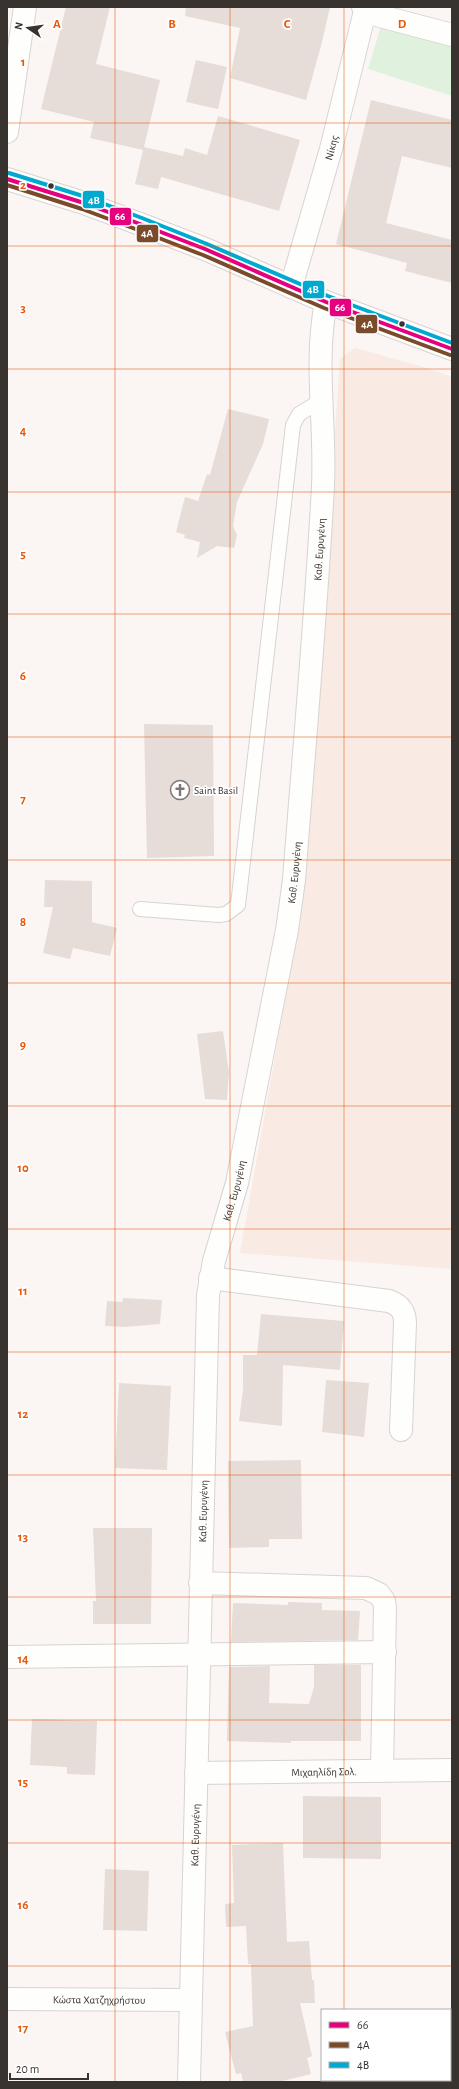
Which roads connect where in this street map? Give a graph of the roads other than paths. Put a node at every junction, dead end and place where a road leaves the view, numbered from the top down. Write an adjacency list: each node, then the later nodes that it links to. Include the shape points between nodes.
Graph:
1 (26, 7): 4 (street)
2 (365, 8): 3 (street); 6 (street, Νίκης, via 331,149)
3 (452, 35)
4 (7, 132)
5 (7, 179): 6 (street, via 133,221)
6 (291, 287): 7 (street)
7 (326, 302): 8 (street); 9 (street, Καθ. Ευρυγένη, via 322,329)
8 (452, 349)
9 (322, 400): 10 (lane, via 299,414 293,425 238,905 226,914 219,915); 11 (street, Καθ. Ευρυγένη, via 323,484 291,905 237,1183)
10 (140, 909)
11 (210, 1278): 12 (street, via 396,1303 405,1315); 13 (street, Καθ. Ευρυγένη)
12 (401, 1430)
13 (200, 1583): 14 (street, via 373,1590 384,1601); 15 (street, Καθ. Ευρυγένη)
14 (385, 1652): 15 (street); 18 (street)
15 (200, 1656): 16 (street); 19 (street, Καθ. Ευρυγένη)
16 (7, 1657)
17 (452, 1770): 18 (street, Μιχαηλίδη Σολ.)
18 (382, 1771): 19 (street, Μιχαηλίδη Σολ.)
19 (196, 1773): 21 (street, Καθ. Ευρυγένη)
20 (7, 1998): 21 (street, Κώστα Χατζηχρήστου)
21 (190, 2000): 22 (street, Καθ. Ευρυγένη)
22 (190, 2082)

